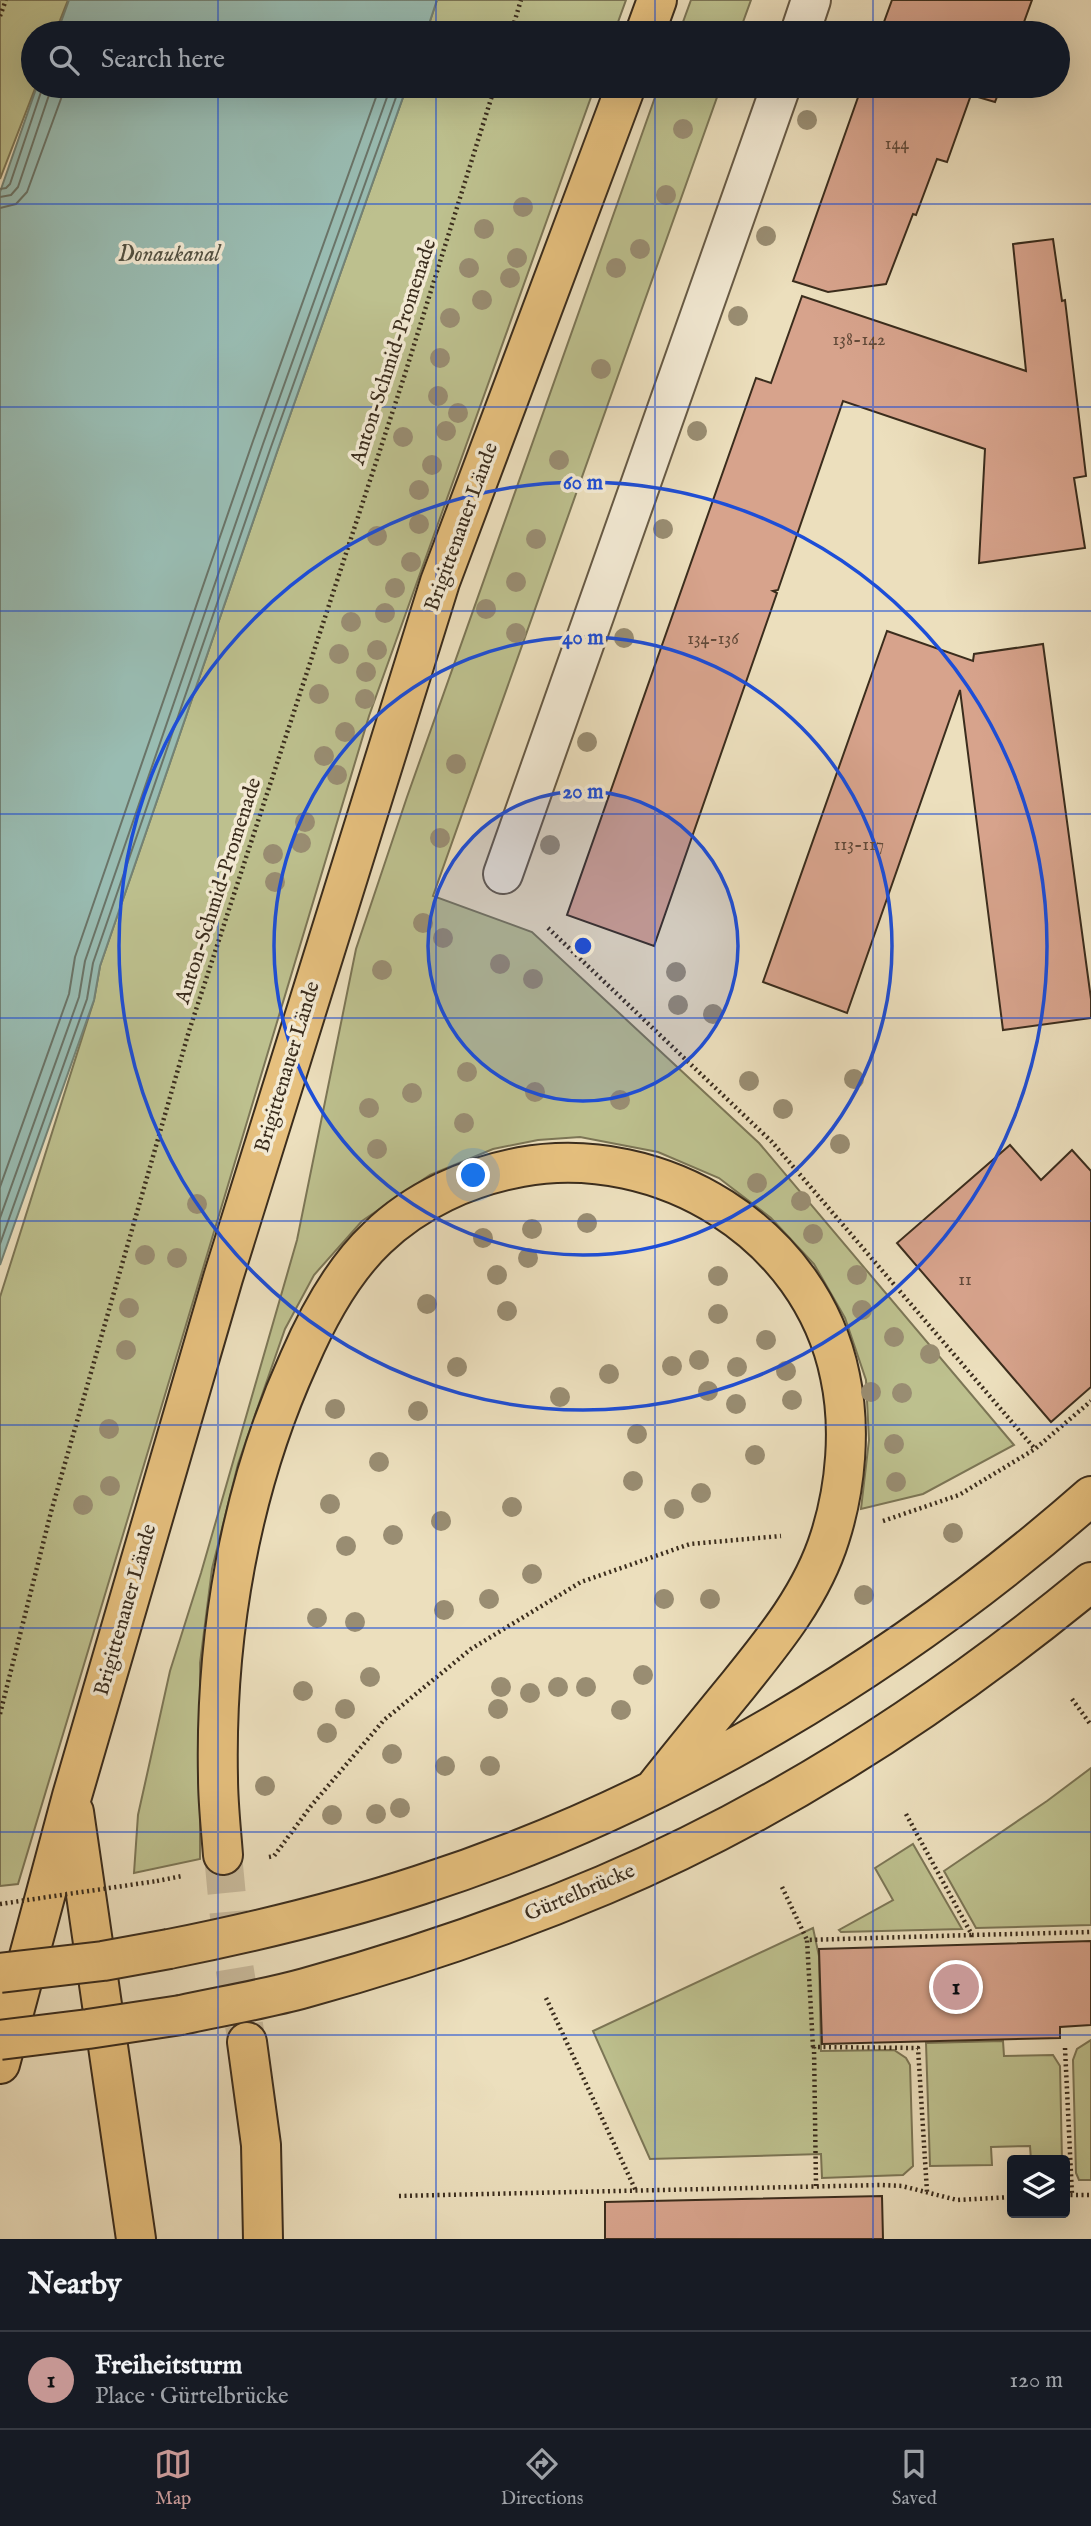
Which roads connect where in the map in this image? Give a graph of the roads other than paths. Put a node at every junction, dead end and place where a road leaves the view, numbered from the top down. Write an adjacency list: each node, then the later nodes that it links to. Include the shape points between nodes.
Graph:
1 (657, 0): 3 (main road)
2 (811, 0): 4 (street)
3 (649, 21)
4 (804, 21)
5 (621, 98): 11 (main road, Brigittenauer Lände, via 440,582 223,1278)
6 (777, 98): 7 (street)
7 (503, 874)
8 (1082, 1504): 10 (main road, via 903,1643 820,1698)
9 (1091, 1582): 14 (main road, Gürtelbrücke, bridge, via 1016,1643 868,1745 787,1794 618,1879 499,1927 302,1989 181,2015)
10 (654, 1789): 12 (main road, via 793,1616 812,1581 840,1499 844,1418 840,1376 828,1336 808,1296 783,1261 747,1225 708,1199 663,1178 589,1163 546,1163 494,1172 412,1209 376,1238 342,1278 312,1330 260,1464 227,1614 219,1699); 13 (main road, bridge, via 421,1885 251,1932 103,1961)
11 (72, 1796): 16 (main road, Brigittenauer Lände); 17 (main road)
12 (223, 1855)
13 (0, 1973)
14 (0, 2039)
15 (247, 2042): 18 (main road, via 261,2145)
16 (0, 2064)
17 (136, 2239)
18 (263, 2239)

